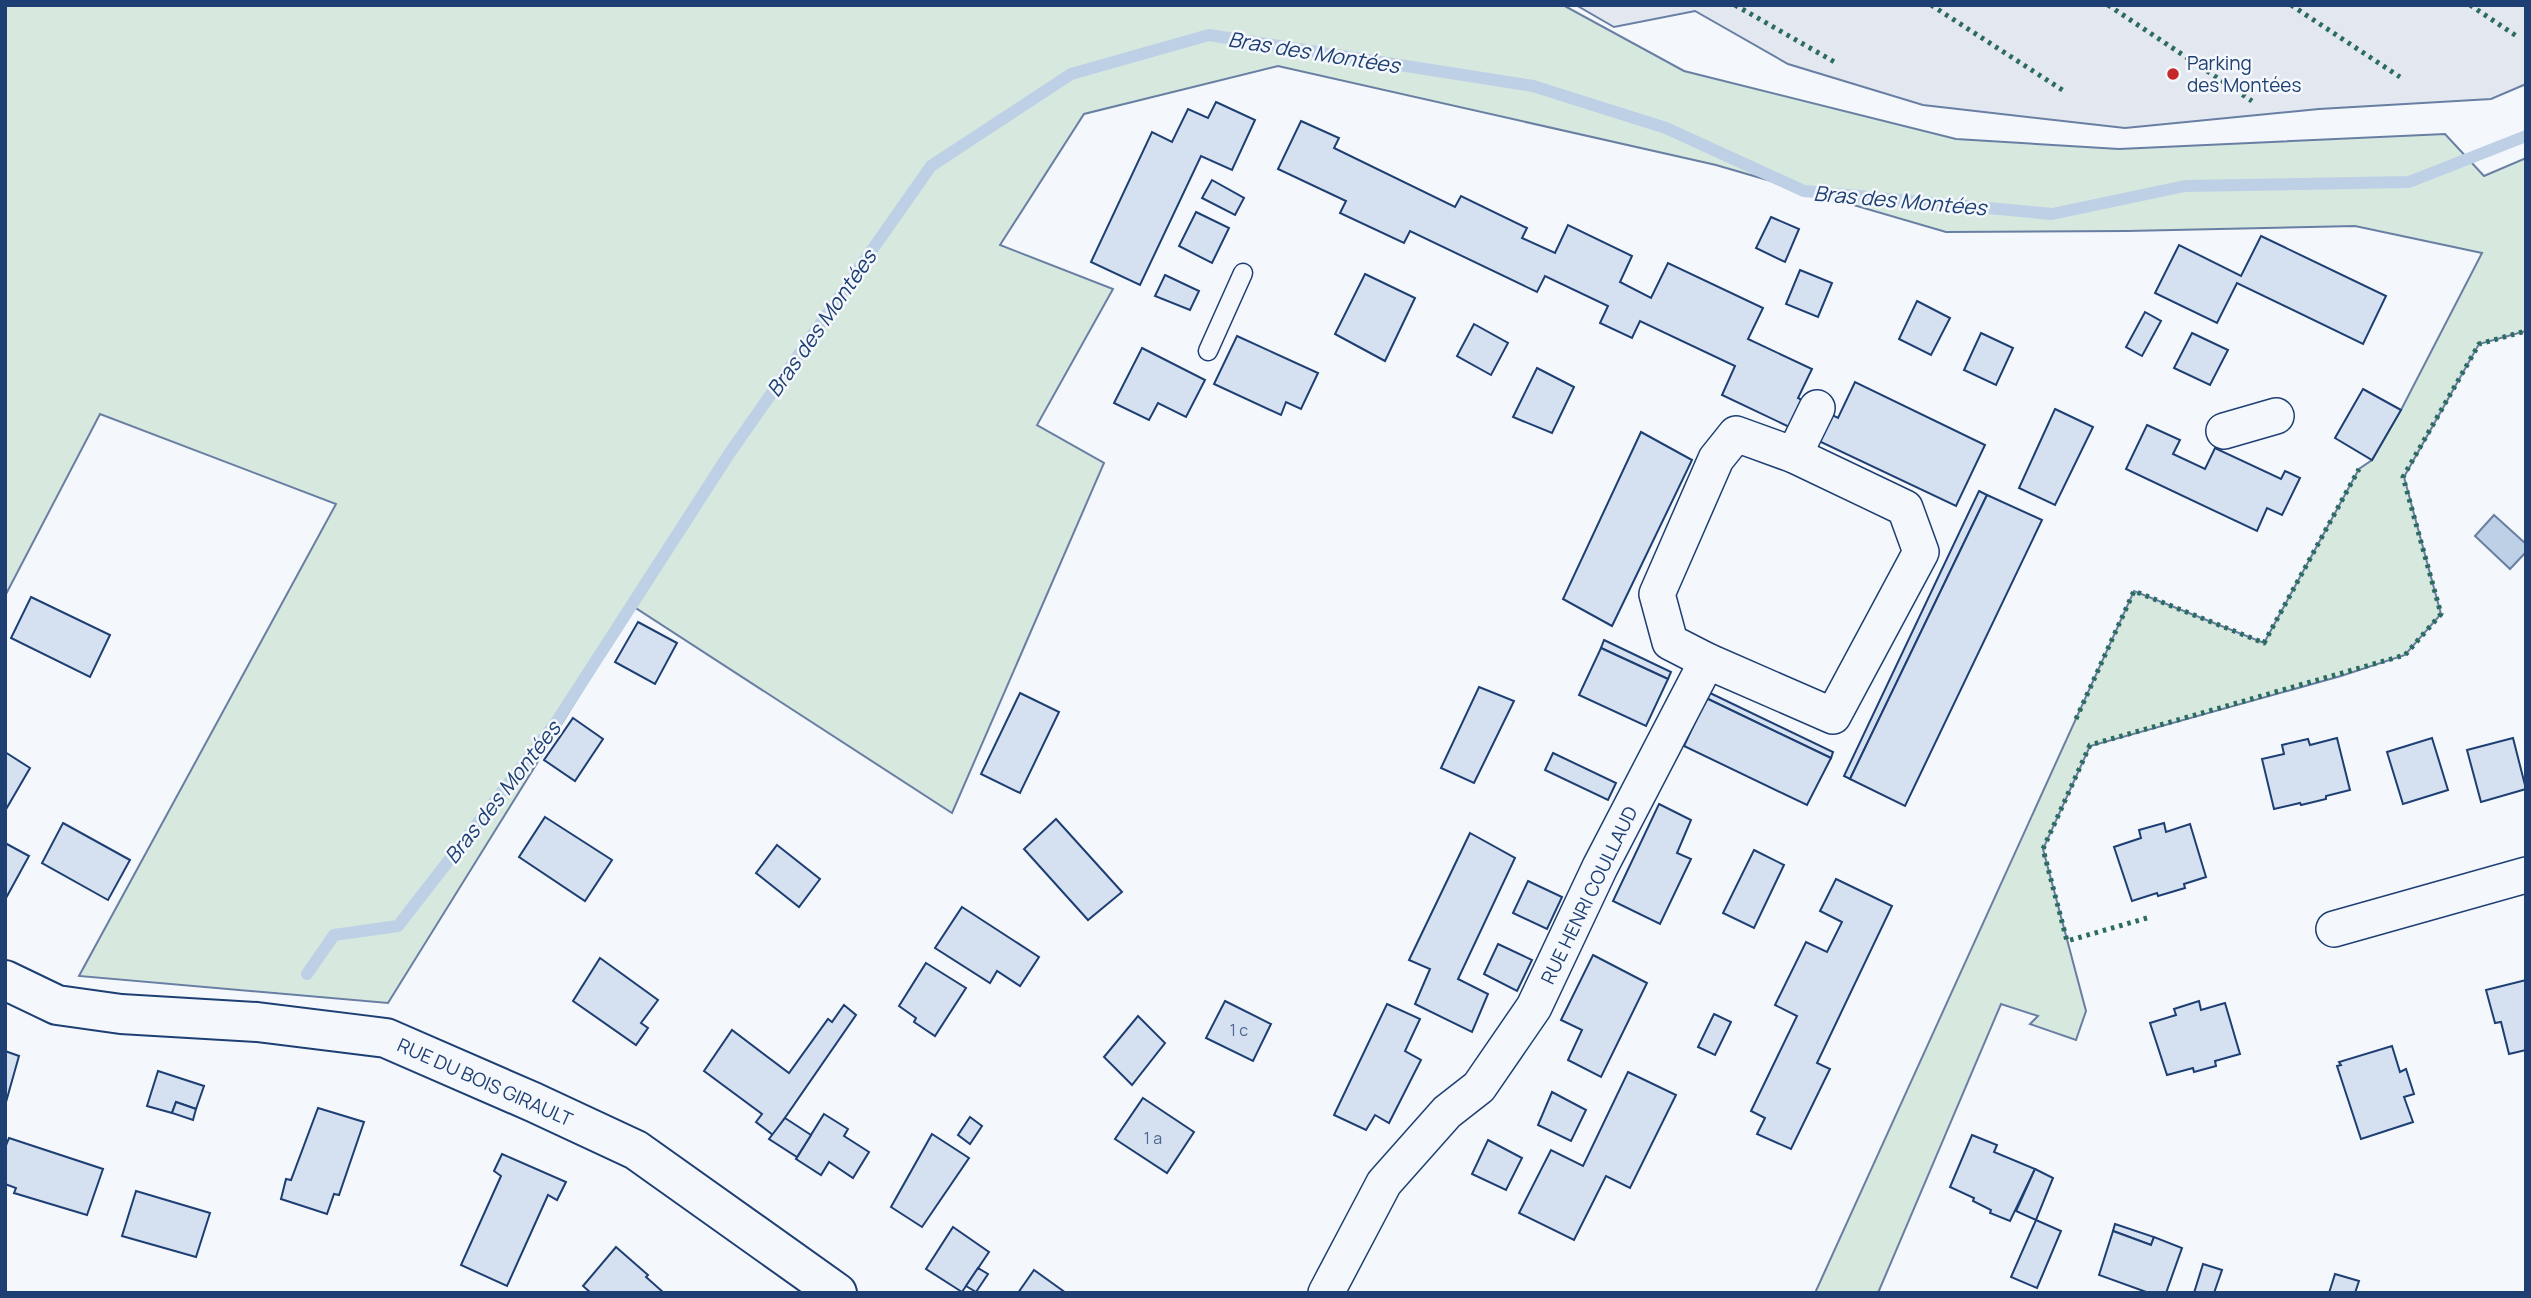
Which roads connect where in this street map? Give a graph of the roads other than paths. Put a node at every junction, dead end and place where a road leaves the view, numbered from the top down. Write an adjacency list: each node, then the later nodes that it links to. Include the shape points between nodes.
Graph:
1 (1243, 273): 2 (lane)
2 (1208, 351)
3 (1817, 408): 6 (street)
4 (2276, 416): 5 (street)
5 (2224, 431)
6 (1794, 455): 7 (street, via 1736,434 1716,459 1657,594 1670,642); 7 (street, via 1905,508 1921,552 1833,716)
7 (1707, 661): 12 (street, RUE HENRI COULLAUD, via 1600,867 1534,1007 1479,1087 1447,1112 1384,1183)
8 (2526, 875): 9 (street)
9 (2334, 929)
10 (5, 980): 11 (street, RUE DU BOIS GIRAULT, via 57,1005 386,1038 636,1150)
11 (837, 1293)
12 (1326, 1293)

